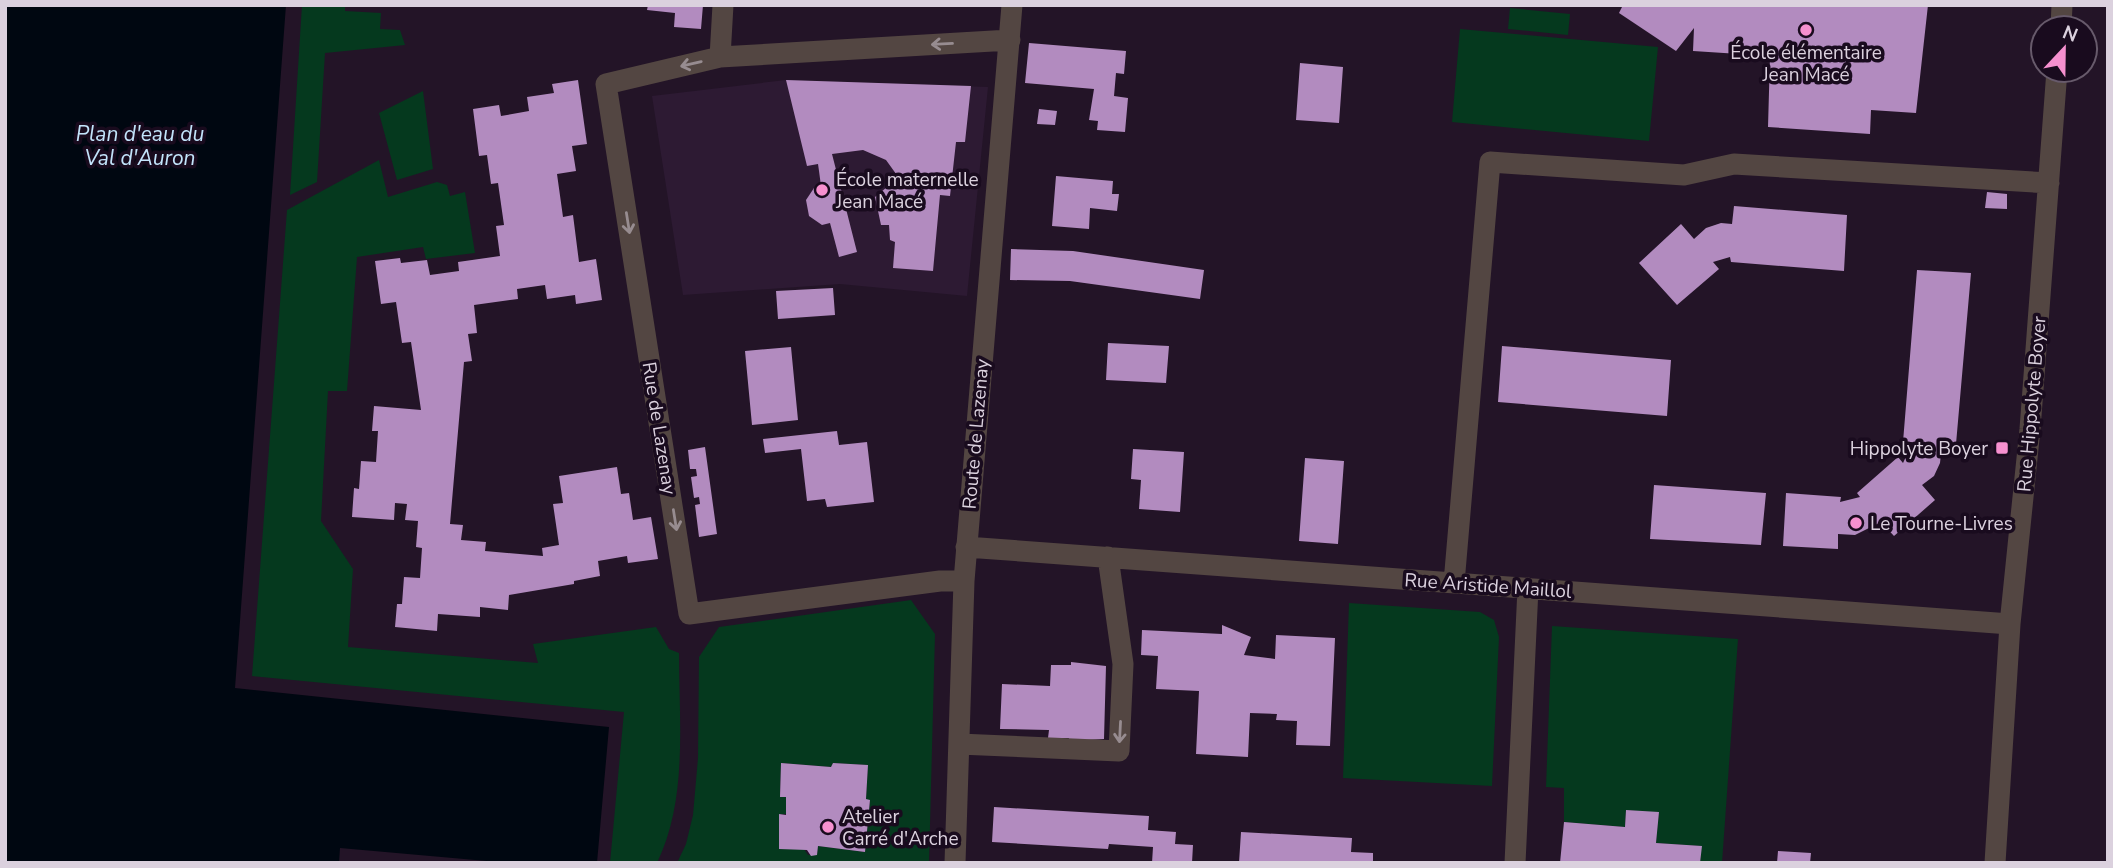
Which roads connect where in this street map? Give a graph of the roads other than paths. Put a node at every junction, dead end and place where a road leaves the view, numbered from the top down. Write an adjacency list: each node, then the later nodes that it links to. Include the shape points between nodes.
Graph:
1 (723, 5): 4 (street)
2 (1012, 5): 3 (street, Route de Lazenay)
3 (1010, 40): 4 (street, Rue de Lazenay, one-way to 4); 7 (street, Route de Lazenay)
4 (720, 57): 9 (street, Rue de Lazenay, one-way to 9, via 606,84 689,614)
5 (2056, 84): 6 (street, Rue Hippolyte Boyer)
6 (2049, 183): 10 (street, via 1734,164 1684,175 1490,162); 12 (street, Rue Hippolyte Boyer)
7 (966, 547): 8 (street, Rue Aristide Maillol); 9 (street, Route de Lazenay)
8 (1108, 557): 10 (street, Rue Aristide Maillol); 13 (street, one-way to 13, via 1123,664 1119,751)
9 (964, 581): 13 (street, Route de Lazenay)
10 (1454, 583): 11 (street, Rue Aristide Maillol)
11 (1528, 588): 12 (street, Rue Aristide Maillol); 15 (street)
12 (2010, 624): 16 (street, Rue Hippolyte Boyer)
13 (958, 744): 14 (street, Route de Lazenay)
14 (955, 863)
15 (1515, 863)
16 (1995, 863)

